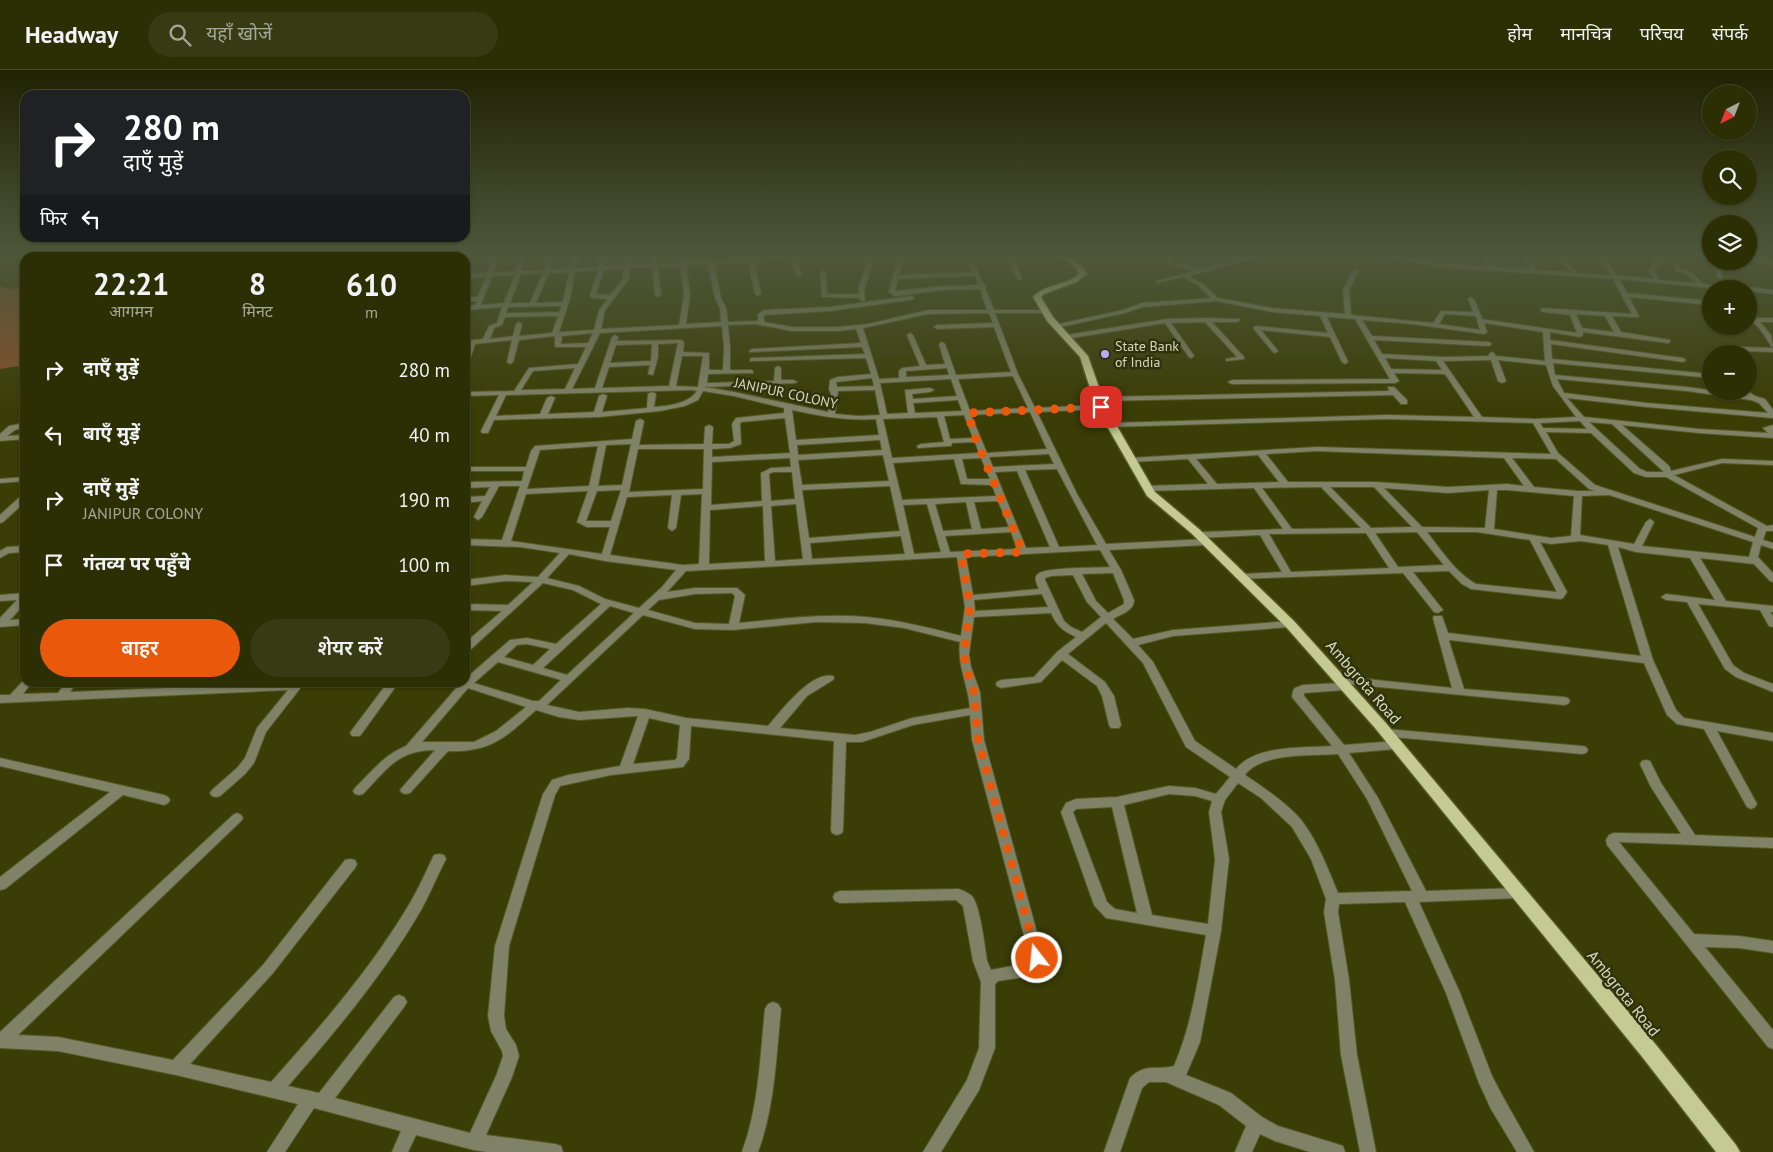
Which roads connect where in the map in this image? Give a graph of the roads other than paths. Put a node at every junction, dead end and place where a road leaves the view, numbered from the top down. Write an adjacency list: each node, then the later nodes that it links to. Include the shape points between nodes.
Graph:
1 (504, 306): 24 (street)
2 (564, 306): 22 (street)
3 (605, 306): 48 (street)
4 (685, 306): 42 (street)
5 (722, 306): 37 (street)
6 (848, 306): 35 (street, via 764,312)
7 (909, 306): 44 (street)
8 (946, 306): 20 (street)
9 (990, 306): 20 (street)
10 (1042, 306): 19 (main road)
11 (1138, 306): 41 (street)
12 (1251, 306): 25 (street)
13 (1347, 306): 27 (street)
14 (1474, 306): 23 (street)
15 (1631, 306): 26 (street, via 1636,316)
16 (1686, 306): 17 (street)
17 (1702, 309)
18 (1543, 310): 21 (street)
19 (1045, 311): 20 (street); 41 (main road, Ambgrota Road)
20 (992, 312): 38 (street)
21 (1571, 313): 26 (street); 46 (street)
22 (562, 314): 24 (street); 50 (street)
23 (1477, 314): 34 (street); 39 (street, via 1443,312)
24 (502, 315): 59 (street, via 500,324 491,327)
25 (1323, 315): 27 (street); 53 (street)
26 (1608, 315): 51 (street)
27 (1348, 317): 28 (street)
28 (1357, 317): 39 (street); 56 (street)
29 (1206, 320): 30 (street); 33 (street); 78 (street, via 1242,358)
30 (1237, 320)
31 (1757, 320): 32 (street)
32 (1773, 320)
33 (1167, 321): 54 (street); 73 (street)
34 (1480, 321): 45 (street); 49 (street)
35 (761, 323): 37 (street); 44 (street, via 792,329)
36 (519, 324): 55 (street)
37 (723, 324): 42 (street); 93 (street, via 727,347)
38 (997, 325): 43 (street); 97 (street)
39 (1436, 325): 49 (street)
40 (1757, 325): 67 (street)
41 (1056, 326): 54 (main road, Ambgrota Road)
42 (682, 327): 47 (street)
43 (937, 327)
44 (859, 328): 66 (street)
45 (1546, 330): 46 (street, via 1578,336 1581,335); 60 (street)
46 (1580, 330): 51 (street)
47 (617, 331): 48 (street); 62 (street)
48 (597, 332): 50 (street); 65 (street)
49 (1484, 332): 64 (street)
50 (557, 334): 55 (street); 65 (street, via 557,346)
51 (1620, 334): 58 (street)
52 (910, 335): 89 (street)
53 (1332, 335): 70 (street, via 1256,328); 81 (street)
54 (1066, 337): 135 (main road, Ambgrota Road, via 1080,349)
55 (517, 338): 59 (street); 80 (street)
56 (1370, 338): 64 (street); 74 (street)
57 (655, 341): 62 (street); 71 (street, via 680,341); 83 (street)
58 (1668, 341)
59 (485, 342): 61 (street)
60 (1548, 342): 79 (street); 82 (street)
61 (470, 343)
62 (613, 343): 84 (street)
63 (942, 344): 86 (street)
64 (1489, 344): 75 (street)
65 (591, 345): 85 (street)
66 (865, 345): 72 (street); 77 (street, via 753,347)
67 (1773, 345)
68 (1757, 350): 69 (street)
69 (1773, 350)
70 (1275, 351)
71 (680, 354): 92 (street, via 706,354); 115 (street)
72 (868, 356): 77 (street); 107 (street)
73 (1191, 356)
74 (1379, 356): 76 (street); 91 (street)
75 (1494, 358): 76 (street); 82 (street); 105 (street)
76 (1438, 359): 95 (street)
77 (752, 360): 94 (street)
78 (1228, 360)
79 (1683, 360)
80 (510, 362)
81 (1345, 362)
82 (1550, 362): 87 (street); 100 (street)
83 (654, 363): 84 (street); 96 (street)
84 (606, 365): 120 (street)
85 (581, 366): 118 (street); 119 (street, via 531,369)
86 (949, 366): 89 (street); 101 (street)
87 (1606, 366): 90 (street); 112 (street)
88 (778, 368): 109 (street)
89 (924, 368): 103 (street, via 903,370)
90 (1640, 369): 98 (street); 113 (street)
91 (1390, 371): 95 (street); 104 (street, via 1396,380)
92 (704, 372): 93 (street); 114 (street)
93 (726, 372): 94 (street)
94 (751, 372): 111 (street)
95 (1448, 372): 149 (street)
96 (651, 374)
97 (1016, 374): 101 (street); 138 (street)
98 (1694, 374): 99 (street); 110 (street)
99 (1702, 375)
100 (1553, 377): 112 (street); 126 (street)
101 (953, 378): 102 (street); 128 (street)
102 (926, 379): 103 (street); 117 (street)
103 (903, 380): 107 (street)
104 (1384, 381): 108 (street); 121 (street)
105 (1502, 381)
106 (793, 382): 109 (street)
107 (876, 382): 116 (street); 116 (street, via 834,380 831,384); 147 (street)
108 (1232, 382)
109 (777, 383): 111 (street)
110 (1702, 383)
111 (751, 384): 114 (street)
112 (1615, 384): 113 (street)
113 (1651, 386): 129 (street)
114 (702, 387): 115 (street, JANIPUR COLONY); 136 (street, via 695,398 683,405); 137 (street, JANIPUR COLONY)
115 (672, 388): 120 (street, JANIPUR COLONY)
116 (834, 389): 144 (street)
117 (930, 390): 131 (street); 133 (street, via 908,392)
118 (568, 392): 119 (street, JANIPUR COLONY); 120 (street, JANIPUR COLONY)
119 (516, 393): 123 (street, JANIPUR COLONY)
120 (600, 393): 140 (street)
121 (1395, 393): 134 (street); 135 (street, JANIPUR COLONY)
122 (470, 394): 123 (street, JANIPUR COLONY)
123 (503, 394): 148 (street)
124 (652, 394): 136 (street)
125 (1702, 394): 129 (street)
126 (1563, 395): 129 (street); 150 (street)
127 (551, 398): 143 (street)
128 (962, 398): 131 (street); 141 (street)
129 (1680, 398): 139 (street)
130 (1757, 399): 146 (street)
131 (933, 400): 133 (street)
132 (1716, 400): 139 (street)
133 (909, 401): 145 (street)
134 (1404, 402)
135 (1100, 403): 138 (street, JANIPUR COLONY); 154 (main road, Ambgrota Road)
136 (650, 410): 140 (street)
137 (788, 411): 144 (street, JANIPUR COLONY); 167 (street); 169 (street, via 742,419 736,424 737,444)
138 (1033, 411): 141 (street, JANIPUR COLONY); 171 (street)
139 (1725, 411): 146 (street)
140 (598, 413): 143 (street)
141 (968, 413): 142 (street, JANIPUR COLONY); 164 (street)
142 (940, 414): 145 (street, JANIPUR COLONY); 165 (street)
143 (543, 416): 148 (street)
144 (831, 416): 147 (street, JANIPUR COLONY)
145 (912, 416): 147 (street, JANIPUR COLONY)
146 (1773, 416)
147 (882, 417): 163 (street)
148 (491, 418): 158 (street)
149 (1479, 419): 152 (street); 154 (street, via 1371,417)
150 (1581, 419): 152 (street); 153 (street); 159 (street)
151 (640, 421): 168 (street)
152 (1535, 421): 157 (street)
153 (1614, 422): 160 (street, via 1708,432); 190 (street, via 1666,468)
154 (1112, 425): 181 (main road, Ambgrota Road)
155 (20, 426): 162 (street)
156 (709, 427): 169 (street)
157 (1540, 430): 159 (street); 179 (street)
158 (485, 431)
159 (1594, 431): 190 (street, via 1640,473)
160 (1773, 433)
161 (20, 437): 162 (street)
162 (0, 438)
163 (884, 438): 167 (street); 172 (street)
164 (976, 440): 165 (street); 175 (street)
165 (948, 441): 170 (street, via 946,444)
166 (604, 443): 168 (street); 187 (street, via 540,447 535,451); 207 (street)
167 (792, 443): 177 (street)
168 (635, 444): 169 (street); 208 (street)
169 (709, 446): 180 (street)
170 (921, 446)
171 (1053, 451): 175 (street); 184 (street)
172 (887, 452): 177 (street); 182 (street)
173 (1260, 452): 174 (street, via 1317,449); 176 (street); 197 (street)
174 (1506, 455): 179 (street); 206 (street)
175 (984, 456): 178 (street); 189 (street)
176 (1190, 456): 181 (street); 202 (street)
177 (794, 457): 180 (street); 188 (street)
178 (957, 457): 182 (street); 193 (street, via 964,482)
179 (1558, 457): 212 (street, via 1592,486)
180 (708, 460): 209 (street)
181 (1132, 460): 204 (main road, Ambgrota Road)
182 (889, 461): 195 (street)
183 (1773, 463): 190 (street, via 1722,461)
184 (1060, 466): 185 (street); 248 (street)
185 (1020, 468): 189 (street); 251 (street)
186 (470, 469): 187 (street)
187 (530, 469): 194 (street)
188 (795, 469): 203 (street); 222 (street, via 766,473)
189 (989, 470): 193 (street)
190 (1668, 474): 230 (street)
191 (20, 479): 192 (street)
192 (0, 481)
193 (994, 482): 215 (street)
194 (525, 483): 196 (street); 210 (street)
195 (894, 483): 203 (street); 221 (street)
196 (496, 484): 200 (street); 214 (street)
197 (1285, 484): 198 (street); 201 (street)
198 (1323, 484): 199 (street); 232 (street)
199 (1376, 484): 205 (street, via 1448,490); 231 (street)
200 (470, 485)
201 (1256, 485): 202 (street); 236 (street)
202 (1214, 486): 204 (street)
203 (797, 488): 220 (street)
204 (1147, 488): 241 (main road, Ambgrota Road)
205 (1493, 488): 206 (street); 233 (street)
206 (1530, 488): 213 (street)
207 (593, 489): 208 (street); 210 (street); 227 (street, via 581,522)
208 (625, 491): 211 (street); 227 (street)
209 (707, 491): 211 (street); 223 (street)
210 (522, 492): 245 (street)
211 (677, 493): 228 (street)
212 (1608, 493): 213 (street); 243 (street)
213 (1578, 494): 239 (street)
214 (488, 498): 217 (street); 224 (street)
215 (1001, 498): 216 (street); 229 (street)
216 (969, 499): 218 (street); 234 (street)
217 (470, 500)
218 (930, 501): 221 (street); 238 (street)
219 (20, 502): 225 (street)
220 (799, 502): 222 (street); 242 (street)
221 (898, 502): 237 (street)
222 (767, 504): 223 (street); 262 (street)
223 (706, 508): 263 (street)
224 (478, 517)
225 (0, 520)
226 (1650, 522): 250 (street)
227 (615, 524): 259 (street)
228 (672, 528)
229 (1014, 528): 234 (street); 253 (street)
230 (1769, 528): 243 (street, via 1762,529)
231 (1419, 529): 232 (street); 233 (street); 265 (street)
232 (1368, 530): 236 (street); 267 (street)
233 (1489, 530): 240 (street)
234 (977, 531): 238 (street)
235 (1263, 532): 236 (street); 241 (street); 270 (street)
236 (1290, 532)
237 (906, 533): 242 (street); 257 (street)
238 (940, 534): 256 (street)
239 (1575, 537): 240 (street, via 1551,541); 246 (street)
240 (1533, 538): 265 (street, via 1562,592 1560,596 1474,587)
241 (1203, 539): 248 (street); 271 (main road, Ambgrota Road)
242 (805, 541): 260 (street)
243 (1758, 541): 247 (street); 261 (street, via 1753,553)
244 (470, 542): 245 (street)
245 (506, 543): 252 (street)
246 (1612, 544): 250 (street); 305 (street)
247 (1773, 546)
248 (1102, 548): 251 (street); 266 (street)
249 (20, 549): 255 (street, via 7,550)
250 (1636, 549): 258 (street)
251 (1056, 550): 253 (street)
252 (566, 552): 259 (street); 273 (street)
253 (1023, 552): 254 (street)
254 (961, 554): 256 (street); 280 (street)
255 (0, 555)
256 (946, 555): 257 (street)
257 (910, 556): 260 (street)
258 (1694, 556): 261 (street); 284 (street)
259 (605, 558): 264 (street)
260 (808, 561): 262 (street)
261 (1756, 562): 272 (street)
262 (770, 563): 263 (street)
263 (704, 567): 264 (street)
264 (683, 568): 279 (street)
265 (1451, 568): 268 (street)
266 (1116, 570): 269 (street); 291 (street, via 1129,604)
267 (1395, 570): 268 (street); 270 (street)
268 (1406, 570): 298 (street, via 1438,614)
269 (1076, 572): 275 (street, via 1041,576); 291 (street, via 1092,602)
270 (1288, 575): 271 (street)
271 (1242, 578): 294 (main road, Ambgrota Road)
272 (1773, 579)
273 (541, 580): 274 (street, via 505,578); 283 (street, via 576,588); 286 (street)
274 (470, 582)
275 (1045, 591): 280 (street); 289 (street)
276 (20, 596): 278 (street)
277 (1666, 597): 281 (street)
278 (0, 598)
279 (656, 598): 288 (street); 296 (street, via 695,591 734,590 740,594)
280 (968, 598): 290 (street)
281 (1691, 600): 284 (street); 319 (street, via 1729,667)
282 (20, 601): 293 (street)
283 (609, 602): 288 (street); 302 (street)
284 (1724, 604): 287 (street)
285 (470, 607): 286 (street)
286 (510, 608): 299 (street)
287 (1768, 608): 295 (street)
288 (642, 610): 296 (street, via 695,626); 309 (street)
289 (1054, 610): 290 (street); 297 (street, via 1064,626)
290 (969, 614): 300 (street)
291 (1108, 617): 297 (street); 301 (street)
292 (20, 622): 293 (street)
293 (0, 623)
294 (1290, 624): 301 (street, via 1173,633); 310 (main road, Ambgrota Road)
295 (1773, 624)
296 (733, 627): 300 (street, via 798,620 866,620 904,625)
297 (1083, 636): 303 (street)
298 (1444, 638): 305 (street, via 1454,636); 320 (street)
299 (470, 640)
300 (966, 640): 326 (street, via 964,654 974,692)
301 (1132, 643): 344 (street, via 1155,674 1190,744)
302 (558, 648): 304 (street, via 518,641); 306 (street)
303 (1061, 654): 311 (street, via 1037,680); 329 (street, via 1100,684 1108,696)
304 (496, 658): 306 (street); 307 (street)
305 (1648, 660): 330 (street, via 1676,717 1690,724)
306 (535, 669): 309 (street)
307 (470, 678)
308 (829, 678): 331 (street, via 803,692)
309 (569, 679): 325 (street)
310 (1341, 682): 320 (street); 332 (main road, Ambgrota Road); 339 (street, via 1302,689 1298,694 1305,708)
311 (1001, 684)
312 (470, 685): 325 (street)
313 (23, 687): 323 (street)
314 (68, 687): 321 (street)
315 (144, 687): 321 (street)
316 (297, 687): 348 (street, via 261,731 250,760)
317 (390, 687): 333 (street)
318 (460, 687): 338 (street)
319 (1773, 688)
320 (1459, 692): 324 (street)
321 (61, 696): 323 (street)
322 (0, 699): 323 (street)
323 (13, 699)
324 (1564, 701)
325 (538, 705): 327 (street, via 579,716); 337 (street, via 483,743 464,748)
326 (974, 711): 334 (street, via 905,724 866,738); 368 (street, via 984,770 1037,958 1032,968 994,975)
327 (645, 713): 328 (street); 343 (street)
328 (686, 722): 331 (street); 343 (street, via 682,762 673,766)
329 (1115, 725)
330 (1709, 727): 335 (street); 352 (street)
331 (771, 731): 334 (street)
332 (1386, 732): 336 (main road, Ambgrota Road); 340 (street)
333 (356, 733)
334 (840, 737): 354 (street)
335 (1773, 737)
336 (1396, 745): 339 (street); 360 (main road, Ambgrota Road)
337 (446, 746): 338 (street); 346 (street)
338 (411, 747): 347 (street, via 395,755)
339 (1341, 749): 344 (street, via 1268,755 1245,766); 361 (street, via 1388,827)
340 (1582, 750)
341 (0, 762): 345 (street)
342 (1646, 764): 355 (street, via 1655,784)
343 (626, 770): 379 (street, via 561,781 548,794 502,946 496,1016 511,1056)
344 (1236, 776): 349 (street); 363 (street, via 1280,807 1297,824 1317,858)
345 (122, 790): 350 (street); 359 (street)
346 (406, 790)
347 (359, 791)
348 (216, 793)
349 (1219, 799): 351 (street, via 1169,790); 365 (street, via 1215,817 1222,859)
350 (164, 800)
351 (1117, 802): 364 (street); 364 (street, via 1076,804 1068,808 1068,816 1100,904 1112,914)
352 (1751, 804)
353 (237, 818): 371 (street)
354 (837, 830)
355 (1692, 840): 356 (street); 366 (street, via 1621,837 1612,840)
356 (1773, 843)
357 (439, 859): 375 (street, via 412,913 363,984)
358 (350, 864): 373 (street, via 268,969)
359 (0, 885)
360 (1519, 893): 361 (street); 390 (main road, Ambgrota Road)
361 (1416, 897): 363 (street); 389 (street, via 1485,1078)
362 (840, 898): 368 (street, via 958,894 970,905 980,961)
363 (1333, 899): 388 (street, via 1331,912 1349,1055)
364 (1146, 920): 365 (street)
365 (1214, 931): 374 (street, via 1192,1042 1180,1071)
366 (1690, 940): 367 (street); 372 (street)
367 (1773, 946)
368 (988, 982): 384 (street, via 987,1048 981,1066)
369 (399, 1002): 376 (street)
370 (773, 1008): 383 (street, via 762,1110)
371 (1, 1040): 373 (street, via 58,1044)
372 (1773, 1042)
373 (176, 1068): 375 (street)
374 (1168, 1076): 377 (street, via 1225,1099); 385 (street, via 1152,1073 1136,1083)
375 (274, 1091): 376 (street)
376 (316, 1101): 378 (street); 380 (street)
377 (1256, 1123): 386 (street); 387 (street, via 1276,1133)
378 (411, 1126): 379 (street); 381 (street)
379 (474, 1142): 382 (street)
380 (275, 1152)
381 (400, 1152)
382 (555, 1152)
383 (750, 1152)
384 (931, 1152)
385 (1112, 1152)
386 (1243, 1152)
387 (1337, 1152)
388 (1368, 1152)
389 (1526, 1152)
390 (1729, 1152)

